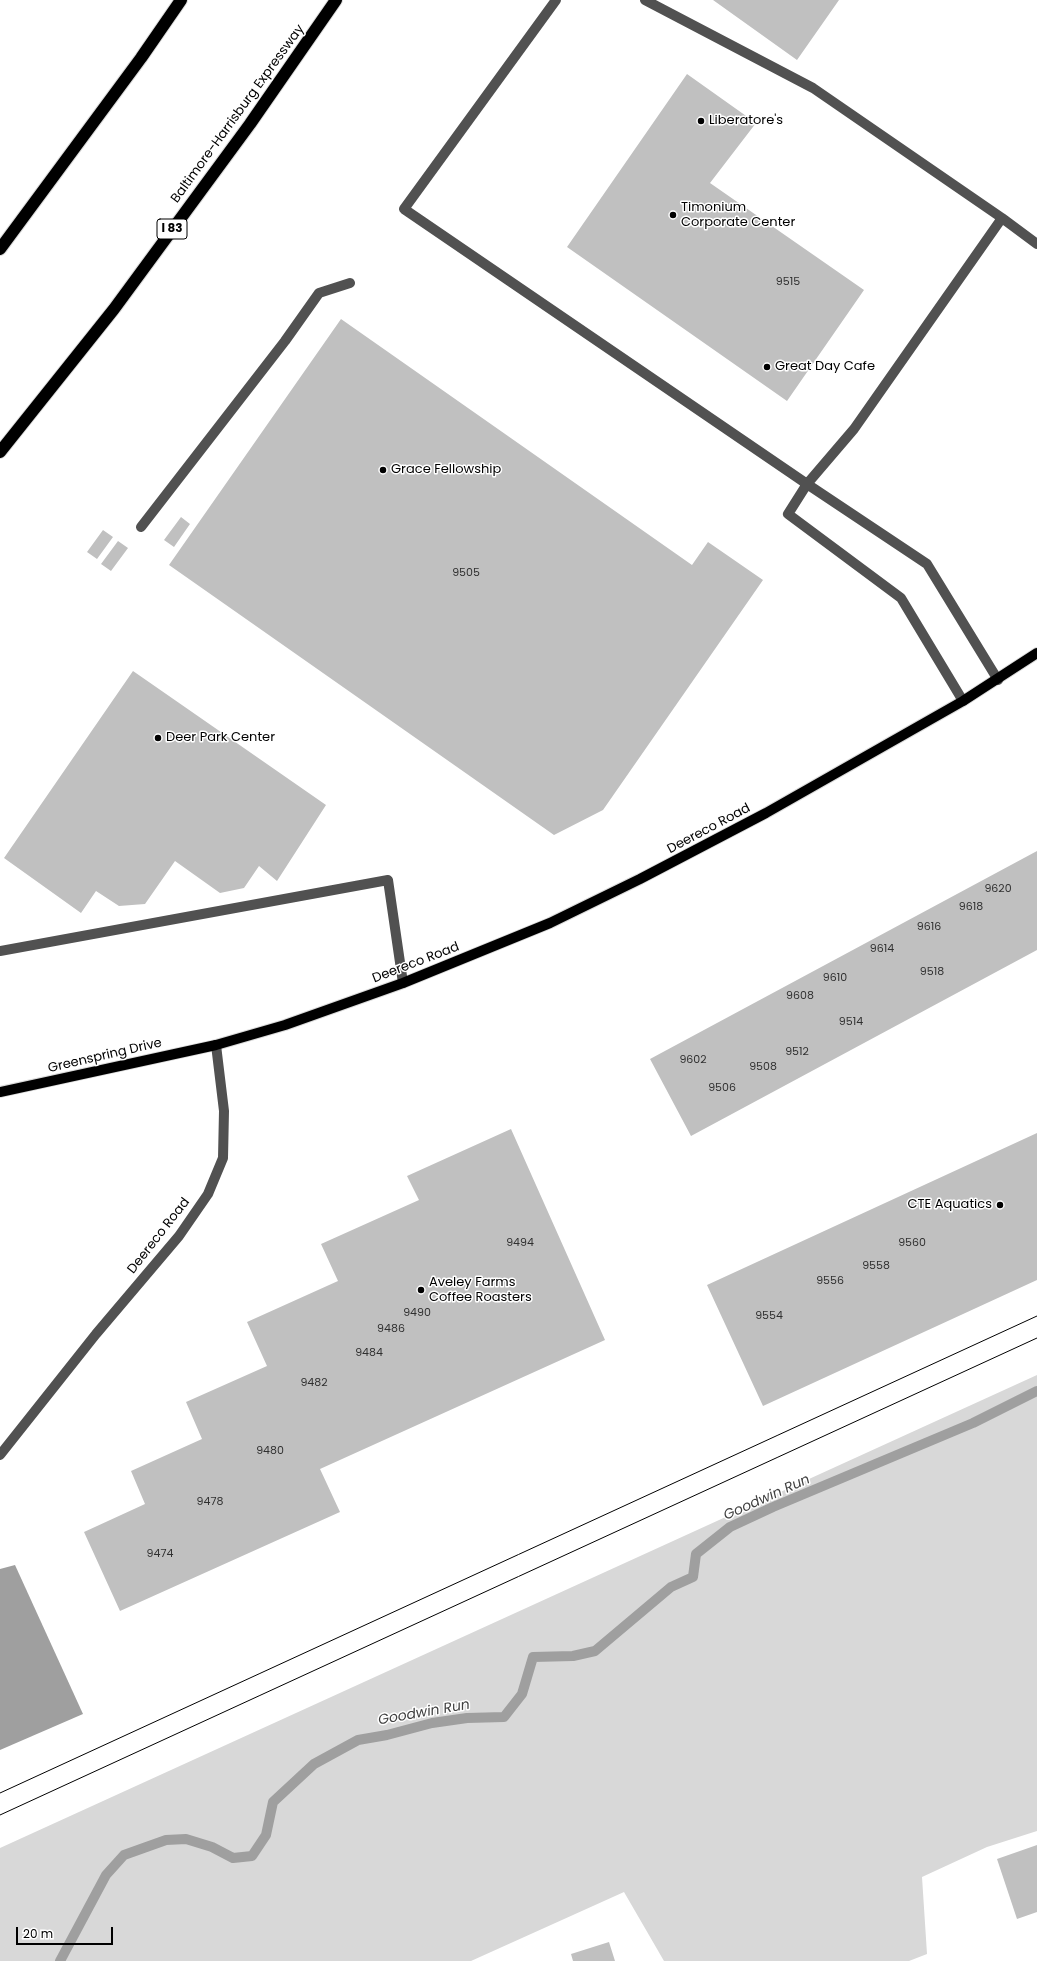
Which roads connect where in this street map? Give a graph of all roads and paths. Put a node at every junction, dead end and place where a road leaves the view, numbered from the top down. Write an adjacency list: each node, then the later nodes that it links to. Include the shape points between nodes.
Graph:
1 (181, 0): 7 (highway)
2 (336, 0): 9 (highway, Baltimore-Harrisburg Expressway / I 83, via 250,124 114,309)
3 (556, 0): 10 (street, via 404,209)
4 (646, 0): 5 (street, via 813,88)
5 (1002, 218): 6 (street); 10 (street, via 854,429)
6 (1037, 244)
7 (0, 249)
8 (350, 283): 11 (street, via 319,293)
9 (0, 452)
10 (807, 484): 13 (street, via 927,564); 14 (street, via 788,514 902,598)
11 (141, 527)
12 (1037, 654): 13 (main road, Deereco Road)
13 (998, 680): 14 (main road, Deereco Road)
14 (963, 701): 16 (main road, Deereco Road, via 766,813 640,879 550,923)
15 (0, 951): 16 (street, via 388,880)
16 (403, 983): 17 (main road, Deereco Road, via 285,1025)
17 (216, 1045): 18 (main road, Greenspring Drive); 19 (street, Deereco Road, via 224,1111 223,1158 208,1194 179,1236 96,1334)
18 (0, 1092)
19 (2, 1452)

